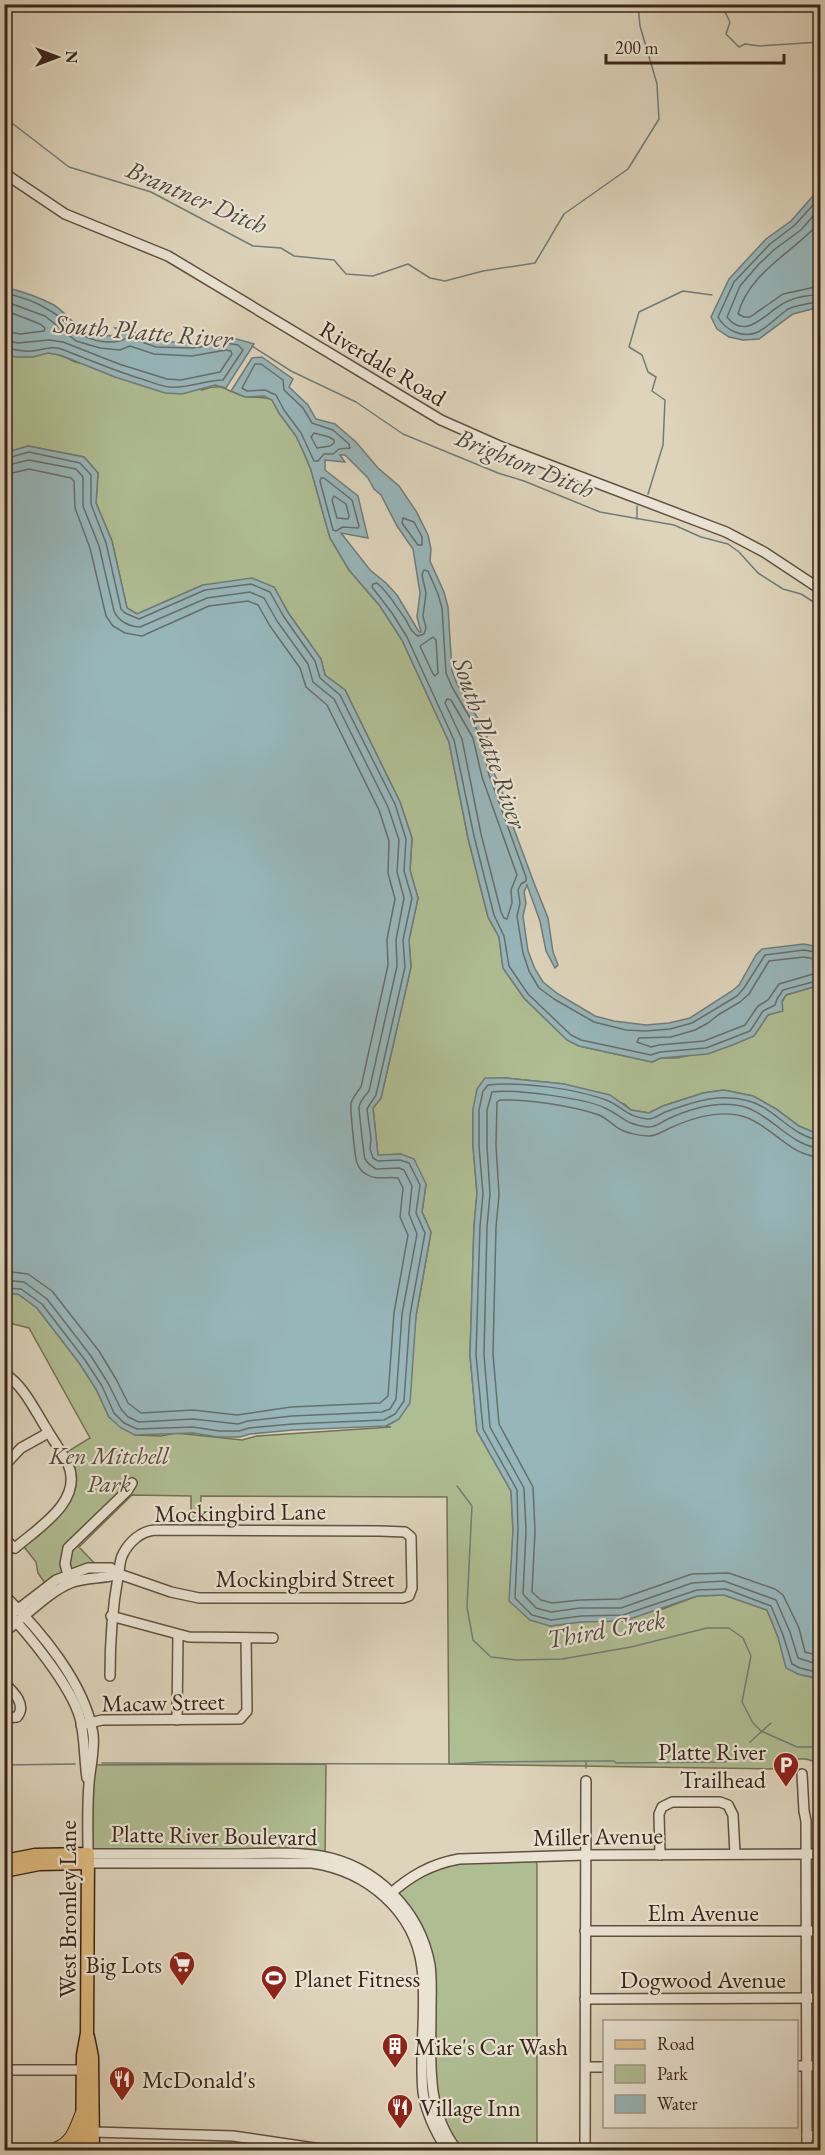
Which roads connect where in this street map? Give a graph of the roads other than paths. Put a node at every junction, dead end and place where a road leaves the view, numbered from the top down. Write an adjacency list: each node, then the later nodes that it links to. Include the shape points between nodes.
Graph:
1 (4, 173): 2 (street, Riverdale Road, via 65,214 168,256 441,420 501,447 726,532)
2 (820, 589)
3 (4, 1372): 4 (street, via 22,1390)
4 (48, 1432): 5 (street, via 21,1448); 8 (street, via 71,1472 65,1502 15,1548)
5 (4, 1466)
6 (132, 1484): 10 (street, via 68,1548 65,1559)
7 (388, 1531): 9 (street, Mockingbird Lane, via 150,1530 123,1553); 9 (street, Mockingbird Street, via 408,1533 412,1540 412,1588 404,1598 199,1598)
8 (4, 1539)
9 (119, 1574): 10 (street, Mockingbird Street); 13 (street, Mockingbird Lane)
10 (70, 1579): 12 (street, Mockingbird Street, via 47,1586); 14 (street, Mockingbird Street)
11 (4, 1595): 12 (street, West Bromley Lane)
12 (9, 1613): 14 (street, West Bromley Lane)
13 (111, 1616): 16 (street); 19 (street, Mockingbird Lane)
14 (21, 1620): 15 (street, Mockingbird Street); 23 (street, West Bromley Lane)
15 (4, 1632)
16 (178, 1635): 17 (street); 22 (street)
17 (246, 1638): 18 (street); 22 (street, Macaw Street, via 245,1716 233,1720)
18 (273, 1638)
19 (110, 1676)
20 (4, 1683): 21 (street, via 20,1703 24,1716)
21 (4, 1718)
22 (177, 1720): 23 (street, Macaw Street, via 102,1720)
23 (86, 1724): 31 (street, West Bromley Lane)
24 (802, 1774): 27 (street)
25 (586, 1781): 29 (street)
26 (735, 1854): 27 (street, Miller Avenue); 30 (street, Miller Avenue); 30 (street, via 734,1815 728,1805 672,1802 662,1807 659,1814)
27 (806, 1854): 28 (street, Miller Avenue); 36 (street)
28 (820, 1854)
29 (586, 1855): 30 (street, Miller Avenue); 34 (street, Miller Avenue, via 447,1861 420,1872); 35 (street)
30 (660, 1855)
31 (88, 1858): 32 (main road, Platte River Boulevard, via 35,1855); 33 (main road, Platte River Boulevard); 34 (street, Platte River Boulevard, via 299,1854 325,1857 358,1868); 46 (main road, West Bromley Lane, via 87,2033 83,2050)
32 (4, 1861)
33 (4, 1871)
34 (390, 1895): 51 (street, Platte River Boulevard, via 414,1923 428,1957 432,2092)
35 (585, 1931): 36 (street, Elm Avenue); 40 (street)
36 (806, 1931): 37 (street, Elm Avenue); 38 (street)
37 (820, 1931)
38 (805, 1998): 39 (street, Dogwood Avenue); 40 (street, Dogwood Avenue); 41 (street)
39 (820, 1998)
40 (585, 1999): 43 (street)
41 (801, 2066): 42 (street); 50 (street)
42 (820, 2066)
43 (586, 2067): 44 (street); 56 (street)
44 (603, 2067)
45 (4, 2070): 46 (street)
46 (87, 2070): 47 (main road, West Bromley Lane); 48 (main road, West Bromley Lane)
47 (82, 2115): 52 (highway, via 71,2139); 53 (main road, West Bromley Lane)
48 (93, 2132): 54 (main road, West Bromley Lane); 55 (street, via 226,2136)
49 (820, 2135): 50 (street)
50 (807, 2136): 57 (street)
51 (452, 2150)
52 (55, 2151)
53 (82, 2151)
54 (93, 2151)
55 (328, 2151)
56 (585, 2151)
57 (807, 2151)

